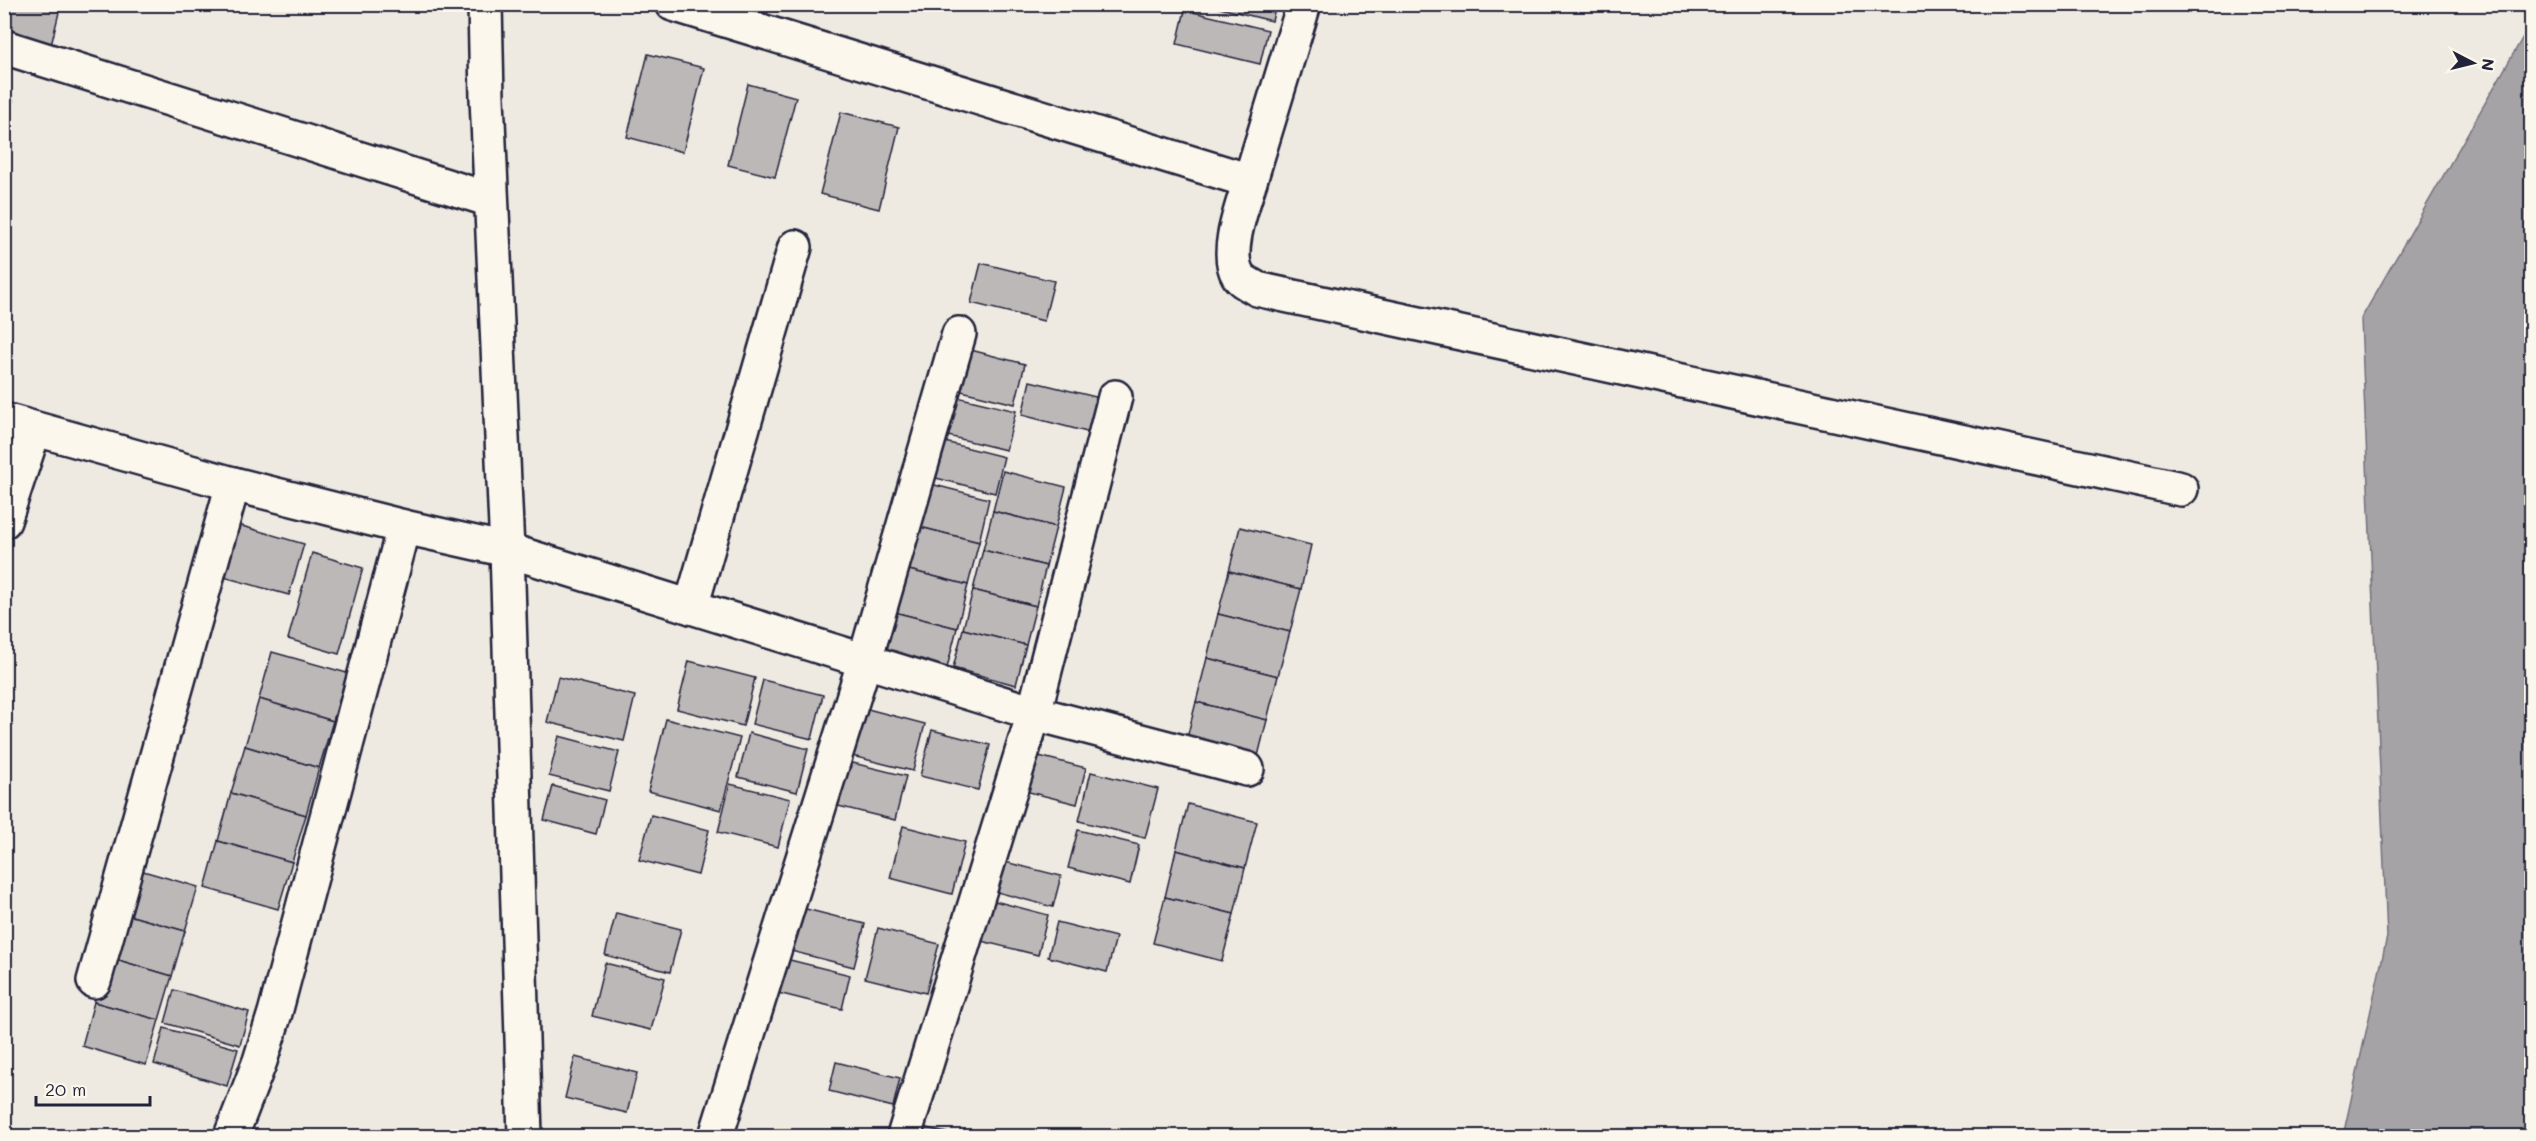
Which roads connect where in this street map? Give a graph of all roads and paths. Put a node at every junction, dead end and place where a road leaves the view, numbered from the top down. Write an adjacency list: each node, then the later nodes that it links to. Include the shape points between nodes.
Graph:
1 (485, 4): 6 (street)
2 (673, 4): 5 (street)
3 (1304, 4): 5 (street)
4 (4, 46): 6 (street)
5 (1250, 181): 12 (street, via 1234,238 1233,261 1238,276 1257,289)
6 (491, 200): 15 (street)
7 (795, 247): 16 (street)
8 (959, 334): 17 (street)
9 (1115, 397): 18 (street)
10 (19, 425): 11 (street); 13 (street)
11 (233, 484): 14 (street); 20 (street)
12 (2181, 489)
13 (4, 521)
14 (404, 527): 15 (street); 21 (street, via 274,1013)
15 (507, 550): 16 (street); 22 (street)
16 (691, 607): 17 (street)
17 (865, 660): 18 (street); 23 (street)
18 (1034, 713): 19 (street); 24 (street)
19 (1248, 769)
20 (94, 981)
21 (231, 1137)
22 (525, 1137)
23 (716, 1137)
24 (904, 1137)

